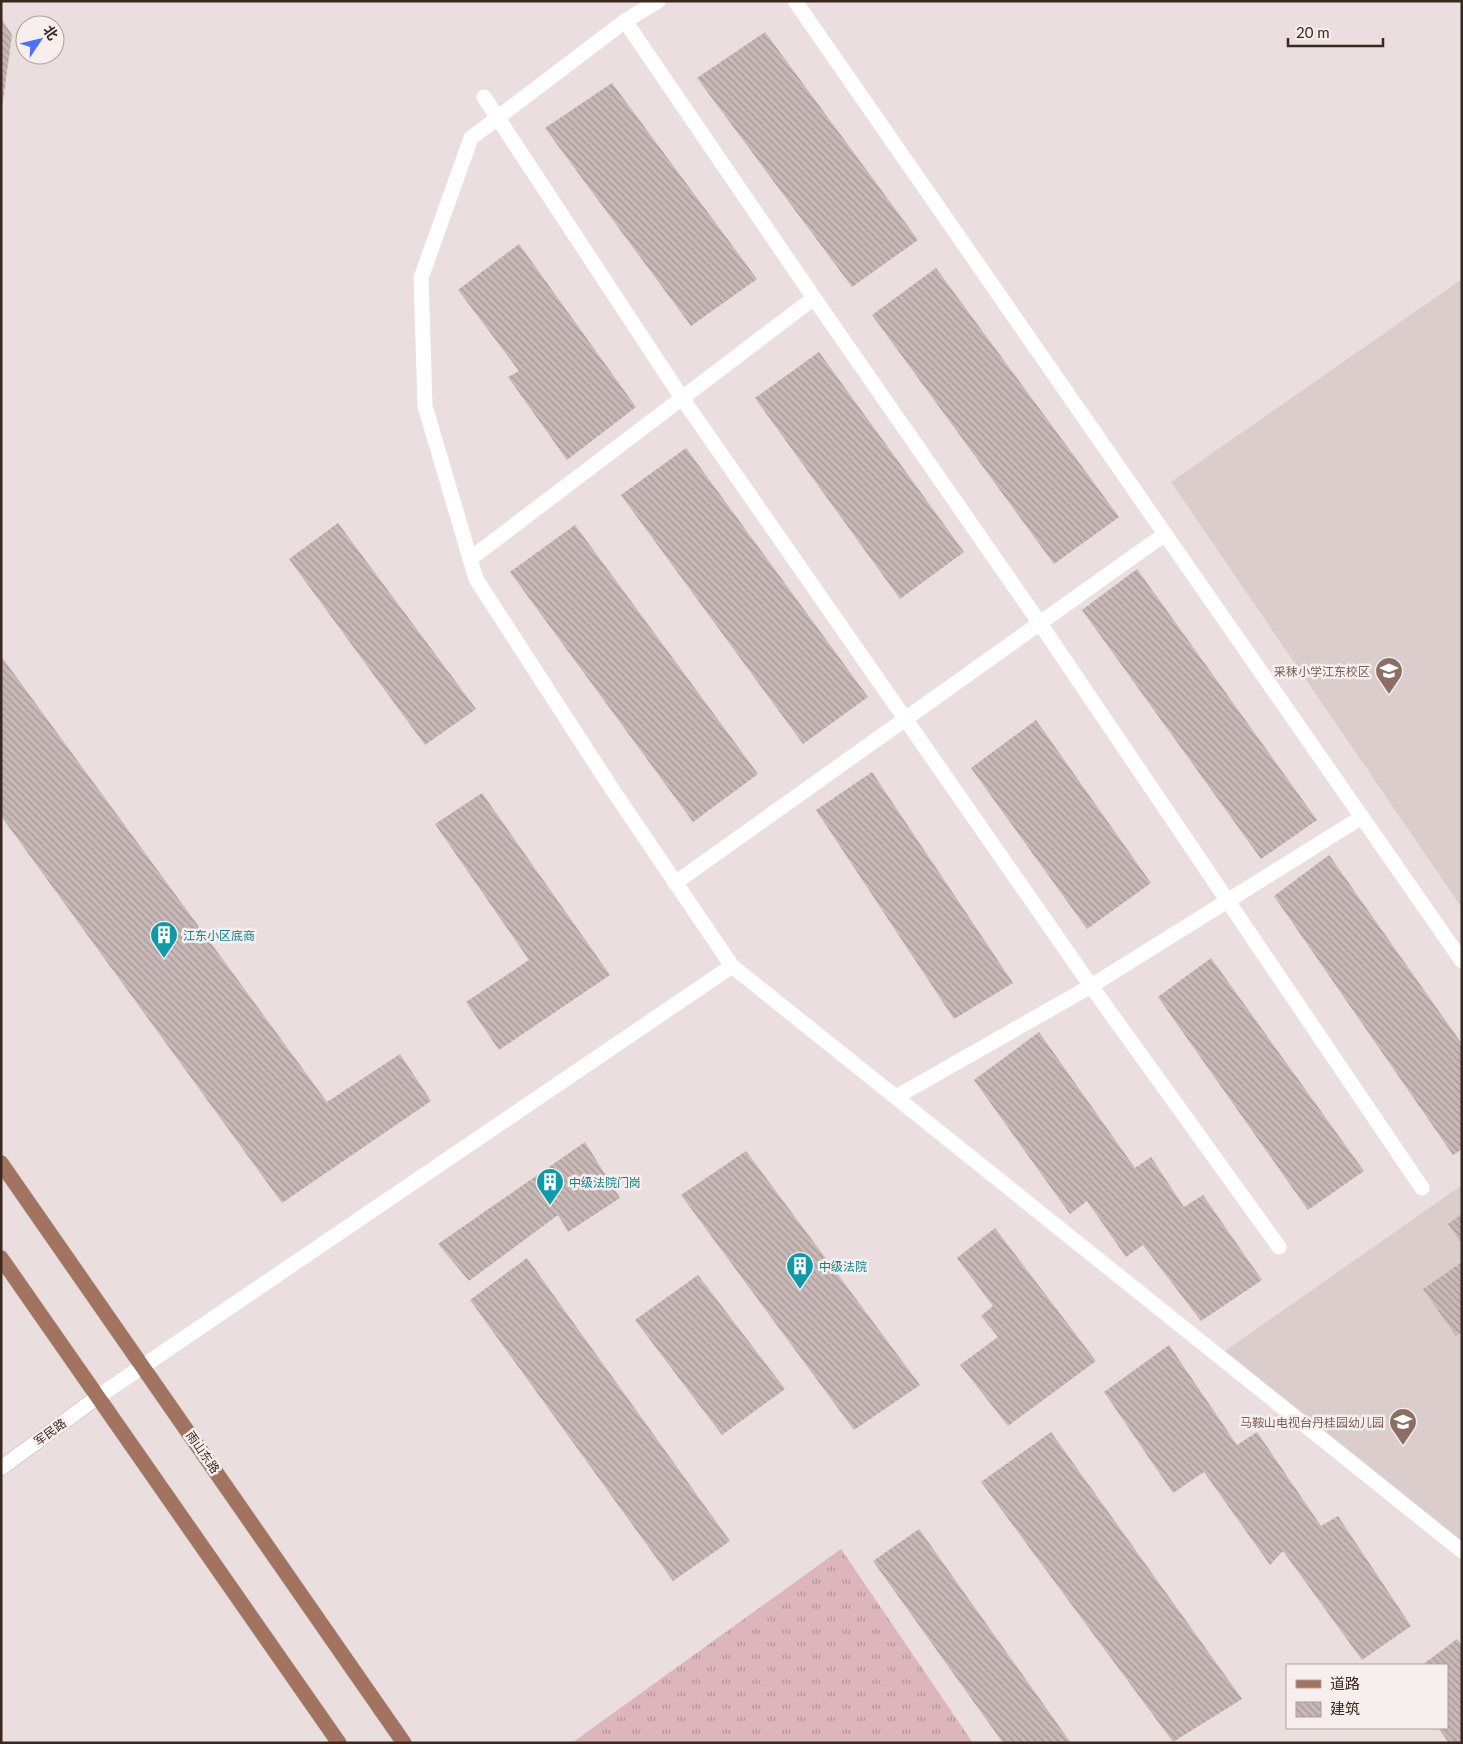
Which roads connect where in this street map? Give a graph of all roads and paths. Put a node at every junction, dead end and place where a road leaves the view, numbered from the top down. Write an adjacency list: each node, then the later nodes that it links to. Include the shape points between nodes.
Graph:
1 (658, 1): 3 (street)
2 (795, 1): 8 (street)
3 (625, 21): 5 (street); 6 (street)
4 (484, 97): 5 (street)
5 (498, 118): 7 (street); 9 (street, via 471,138 421,278 425,406)
6 (814, 298): 7 (street); 10 (street)
7 (682, 398): 9 (street); 11 (street)
8 (1165, 534): 10 (street); 12 (street)
9 (470, 559): 13 (street, via 476,579)
10 (1040, 622): 11 (street); 19 (street)
11 (905, 718): 13 (street); 16 (street)
12 (1362, 817): 14 (street); 16 (street)
13 (675, 883): 15 (street)
14 (1462, 961)
15 (732, 966): 17 (street); 22 (street, 军民路)
16 (1091, 986): 17 (street); 20 (street)
17 (896, 1097): 25 (street)
18 (1, 1163): 22 (main road, 雨山东路)
19 (1422, 1188)
20 (1279, 1247)
21 (1, 1258): 23 (main road)
22 (143, 1366): 23 (street, 军民路); 27 (main road, 雨山东路)
23 (99, 1396): 24 (street, 军民路); 26 (main road)
24 (1, 1468)
25 (1462, 1551)
26 (339, 1743)
27 (404, 1743)

